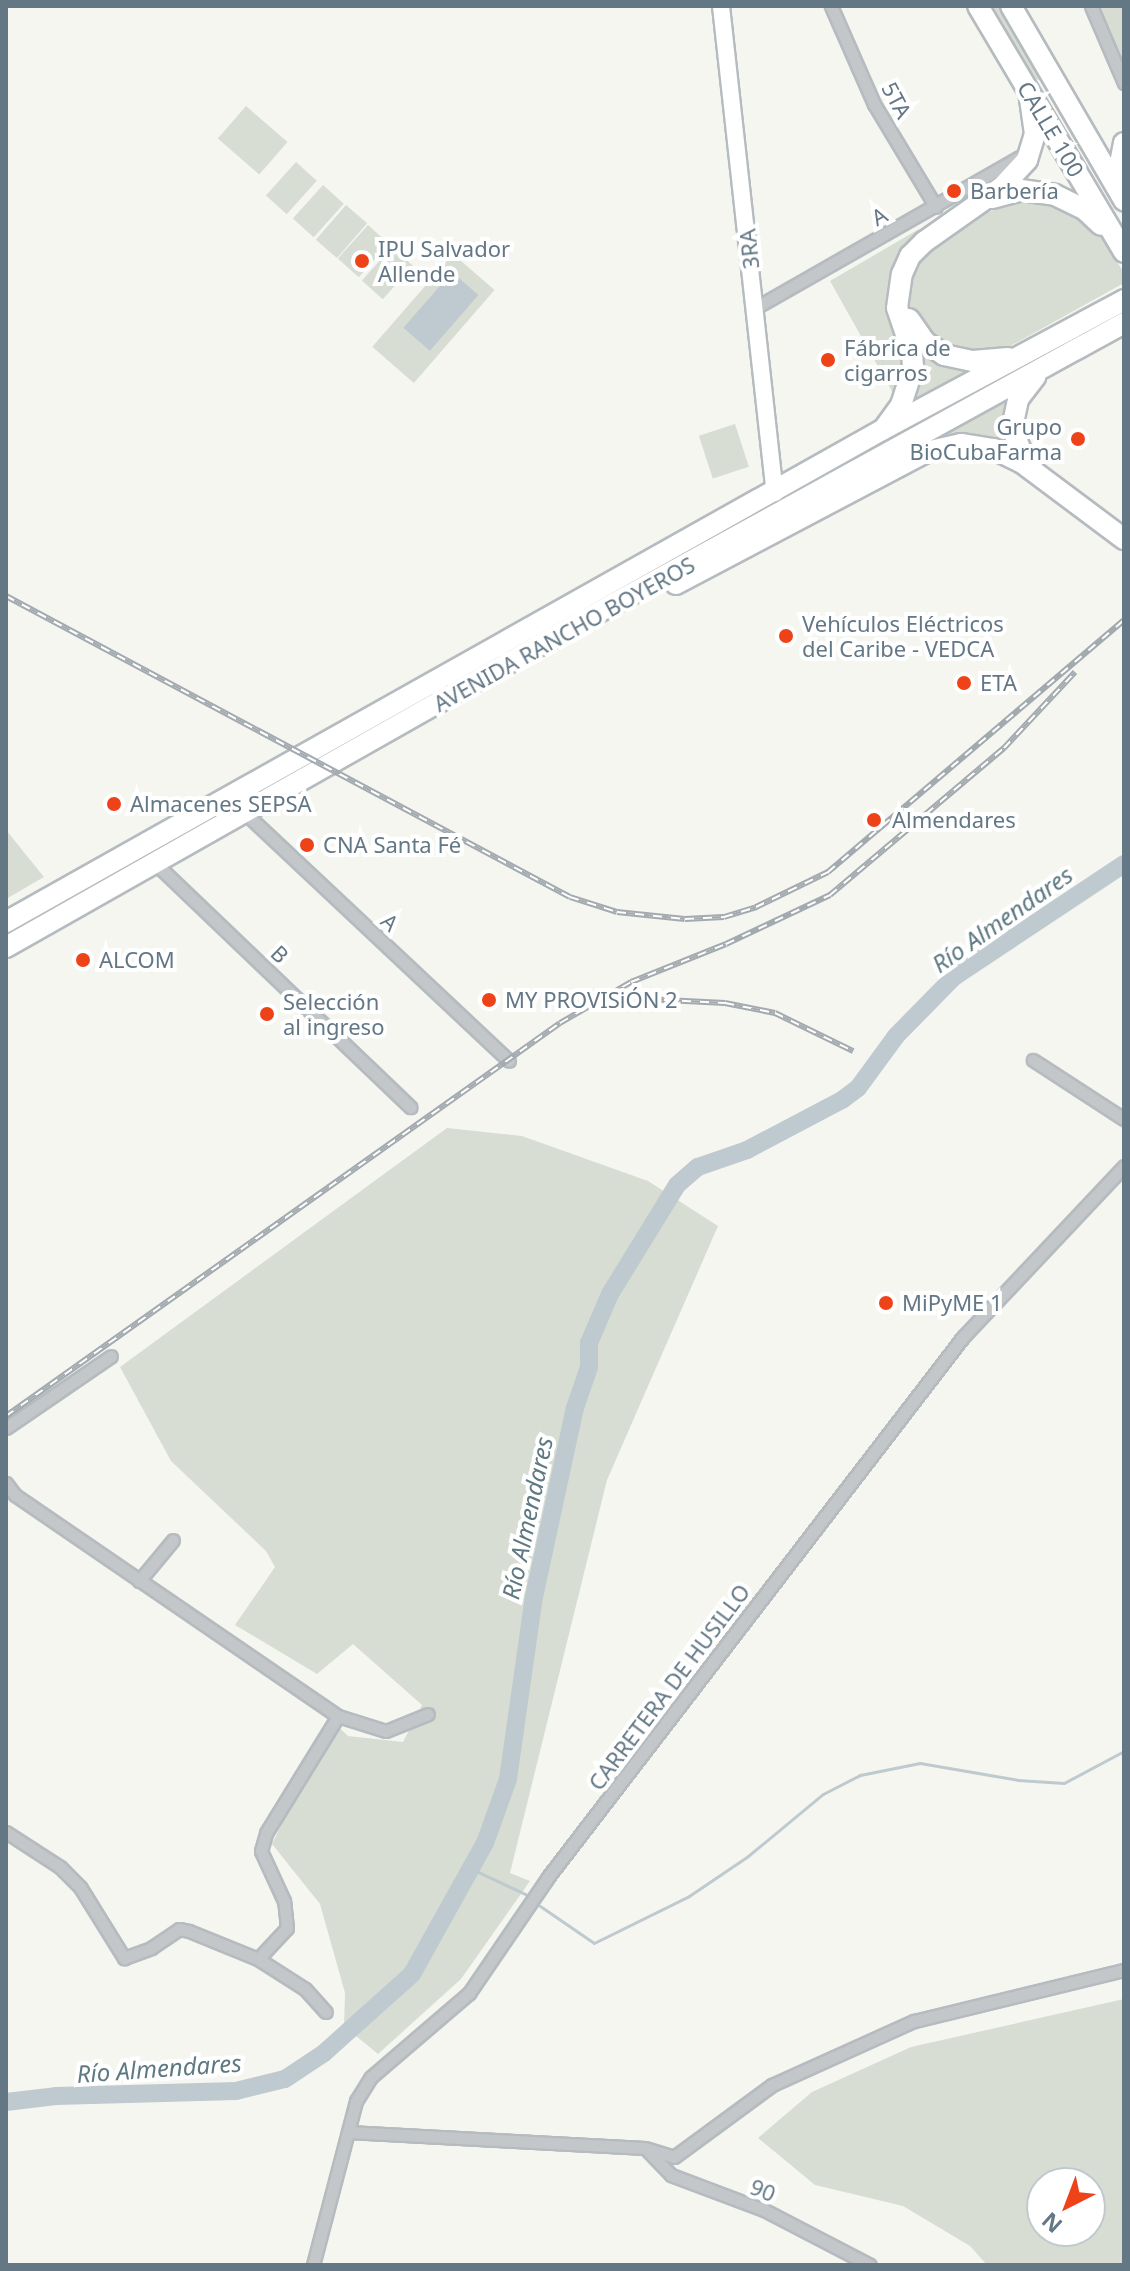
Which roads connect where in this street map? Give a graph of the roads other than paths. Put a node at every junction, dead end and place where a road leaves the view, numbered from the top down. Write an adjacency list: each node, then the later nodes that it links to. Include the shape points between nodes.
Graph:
1 (721, 6): 17 (street, 3RA)
2 (831, 6): 13 (street, 5TA, via 874,104)
3 (978, 6): 7 (highway, CALLE 100)
4 (1011, 6): 11 (highway, CALLE 100)
5 (1091, 6): 6 (street)
6 (1124, 83)
7 (1029, 92): 12 (highway, via 1035,134 1027,160); 14 (highway, CALLE 100)
8 (1124, 143): 10 (highway)
9 (1020, 156): 13 (street, A)
10 (1124, 189)
11 (1124, 200)
12 (974, 206): 14 (highway, via 1021,190 1067,199 1084,209); 15 (highway, via 910,256)
13 (936, 207): 17 (street, A)
14 (1124, 253)
15 (900, 279): 19 (highway, via 911,323 944,355 982,361); 21 (highway, via 897,308 913,367 901,405)
16 (1124, 300): 19 (highway, AVENIDA RANCHO BOYEROS)
17 (755, 308): 23 (street, 3RA)
18 (1124, 323): 20 (highway, AVENIDA RANCHO BOYEROS)
19 (1037, 347): 21 (highway, AVENIDA RANCHO BOYEROS)
20 (1069, 352): 22 (highway, via 1034,378 1014,410 1015,438); 25 (highway, AVENIDA RANCHO BOYEROS)
21 (882, 430): 23 (highway, AVENIDA RANCHO BOYEROS)
22 (1045, 479): 24 (highway); 25 (highway, via 1007,454 975,444 926,452 707,570)
23 (775, 493): 28 (highway, AVENIDA RANCHO BOYEROS)
24 (1124, 539)
25 (584, 620): 26 (highway, AVENIDA RANCHO BOYEROS)
26 (245, 813): 27 (highway, AVENIDA RANCHO BOYEROS); 31 (street, A)
27 (156, 864): 29 (highway, AVENIDA RANCHO BOYEROS); 32 (street, B)
28 (6, 922)
29 (6, 947)
30 (1033, 1060): 33 (street)
31 (509, 1061)
32 (410, 1107)
33 (1124, 1119)
34 (1124, 1166): 46 (street, CARRETERA DE HUSILLO, via 963,1337 548,1877 469,1993 371,2077 356,2101)
35 (111, 1356): 36 (street)
36 (8, 1424)
37 (6, 1483): 39 (street, via 15,1495)
38 (173, 1540): 39 (street)
39 (139, 1581): 41 (street)
40 (428, 1714): 41 (street, via 386,1731)
41 (338, 1716): 43 (street, via 266,1833 261,1851 284,1901 287,1928)
42 (6, 1832): 43 (street, via 60,1867 80,1887 124,1958 179,1929)
43 (258, 1959): 45 (street, via 305,1989)
44 (1124, 1970): 47 (street, via 914,2021 772,2085 674,2157)
45 (326, 2012)
46 (348, 2132): 47 (street); 48 (street, CARRETERA DE HUSILLO)
47 (645, 2148): 49 (street, 90, via 671,2175 764,2210)
48 (313, 2265)
49 (870, 2265)

